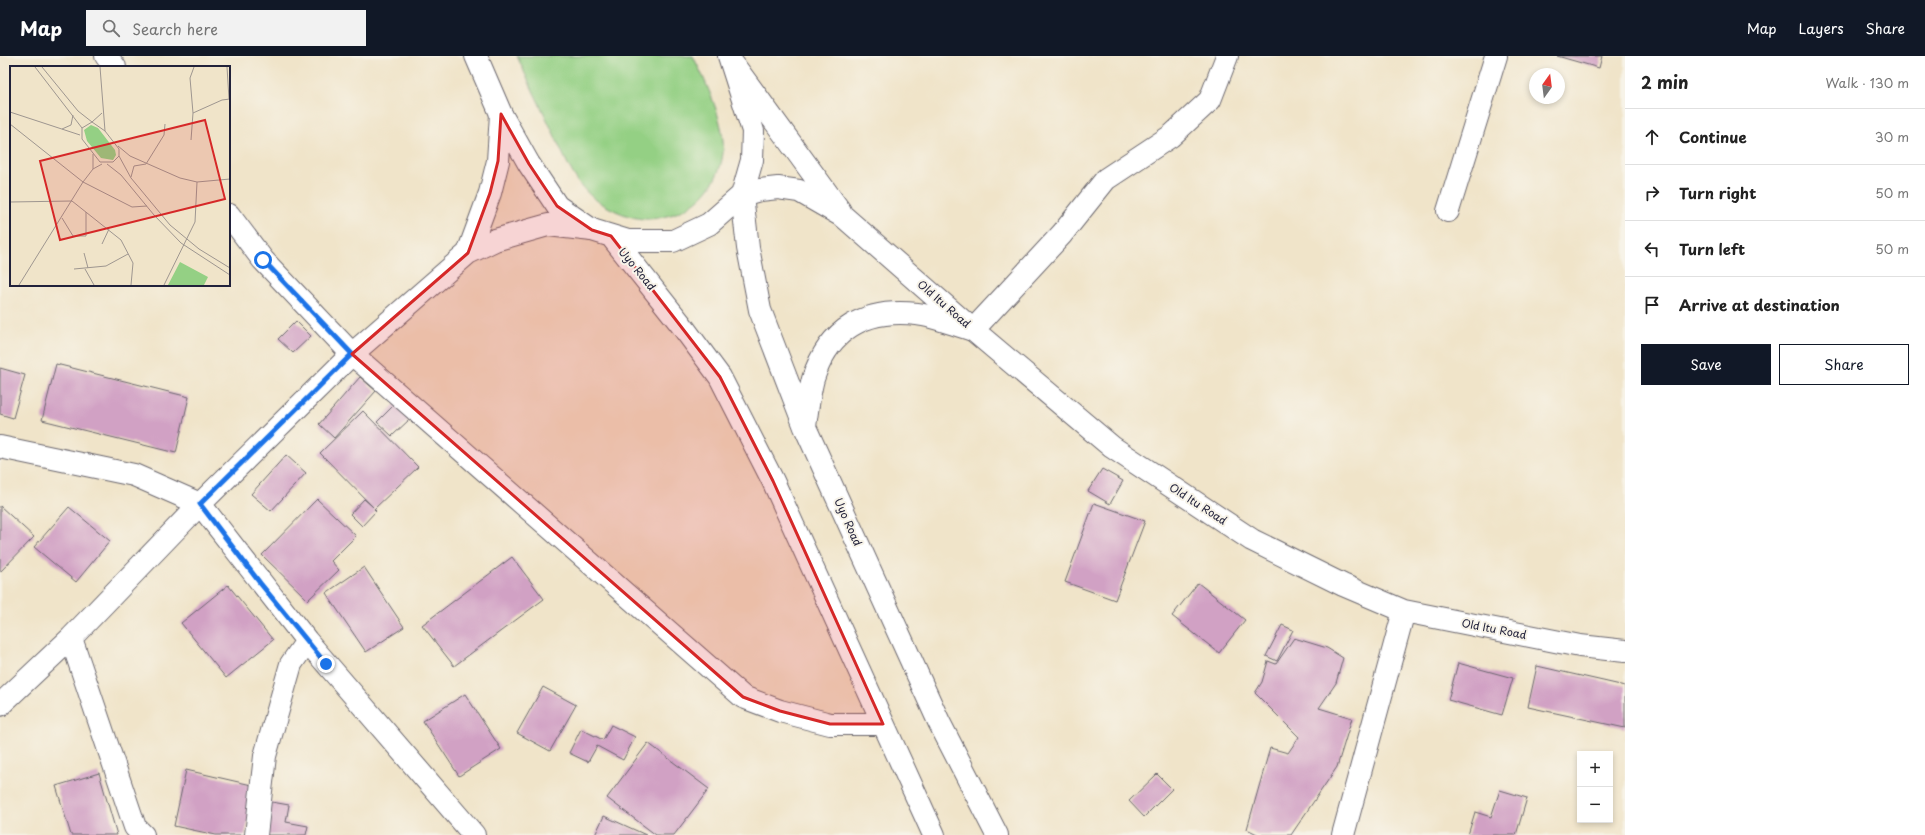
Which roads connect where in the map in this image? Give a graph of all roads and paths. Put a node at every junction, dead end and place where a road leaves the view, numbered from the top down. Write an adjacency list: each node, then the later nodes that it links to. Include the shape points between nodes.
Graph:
1 (106, 56): 6 (main road)
2 (476, 56): 7 (main road)
3 (1227, 56): 14 (main road, via 1210,100 1171,136 1106,179 1062,234)
4 (1496, 56): 9 (main road)
5 (730, 58): 8 (main road, via 754,131 752,160); 11 (main road)
6 (114, 66)
7 (501, 114): 12 (main road, via 529,164 557,206); 13 (main road, via 498,161 490,193)
8 (742, 195): 11 (main road, via 778,188 799,190); 12 (main road, via 709,224 673,241 628,241); 16 (main road, Uyo Road, via 748,248 760,310)
9 (1448, 211)
10 (230, 216): 15 (main road, via 263,260)
11 (844, 217): 14 (main road, Old Itu Road)
12 (601, 233): 13 (main road, via 548,225 495,240); 24 (main road, Uyo Road, via 680,323 720,377 773,481)
13 (468, 253): 15 (main road)
14 (973, 330): 16 (main road, via 918,314 886,313 863,318 842,332 823,355 813,379); 19 (main road, Old Itu Road, via 1112,447 1252,540 1343,585)
15 (352, 354): 18 (main road); 24 (main road, via 743,697 780,711 830,724)
16 (805, 427): 29 (main road, Uyo Road, via 939,722)
17 (0, 446): 18 (main road, via 134,475)
18 (200, 504): 20 (main road); 21 (main road)
19 (1404, 610): 22 (main road, Old Itu Road, via 1580,646); 30 (main road)
20 (71, 638): 23 (main road); 25 (main road, via 135,827)
21 (307, 641): 26 (main road, via 291,664 265,756); 27 (main road)
22 (1625, 651)
23 (0, 706)
24 (883, 724): 28 (main road, Uyo Road)
25 (143, 835)
26 (256, 835)
27 (474, 835)
28 (934, 835)
29 (997, 835)
30 (1343, 835)

